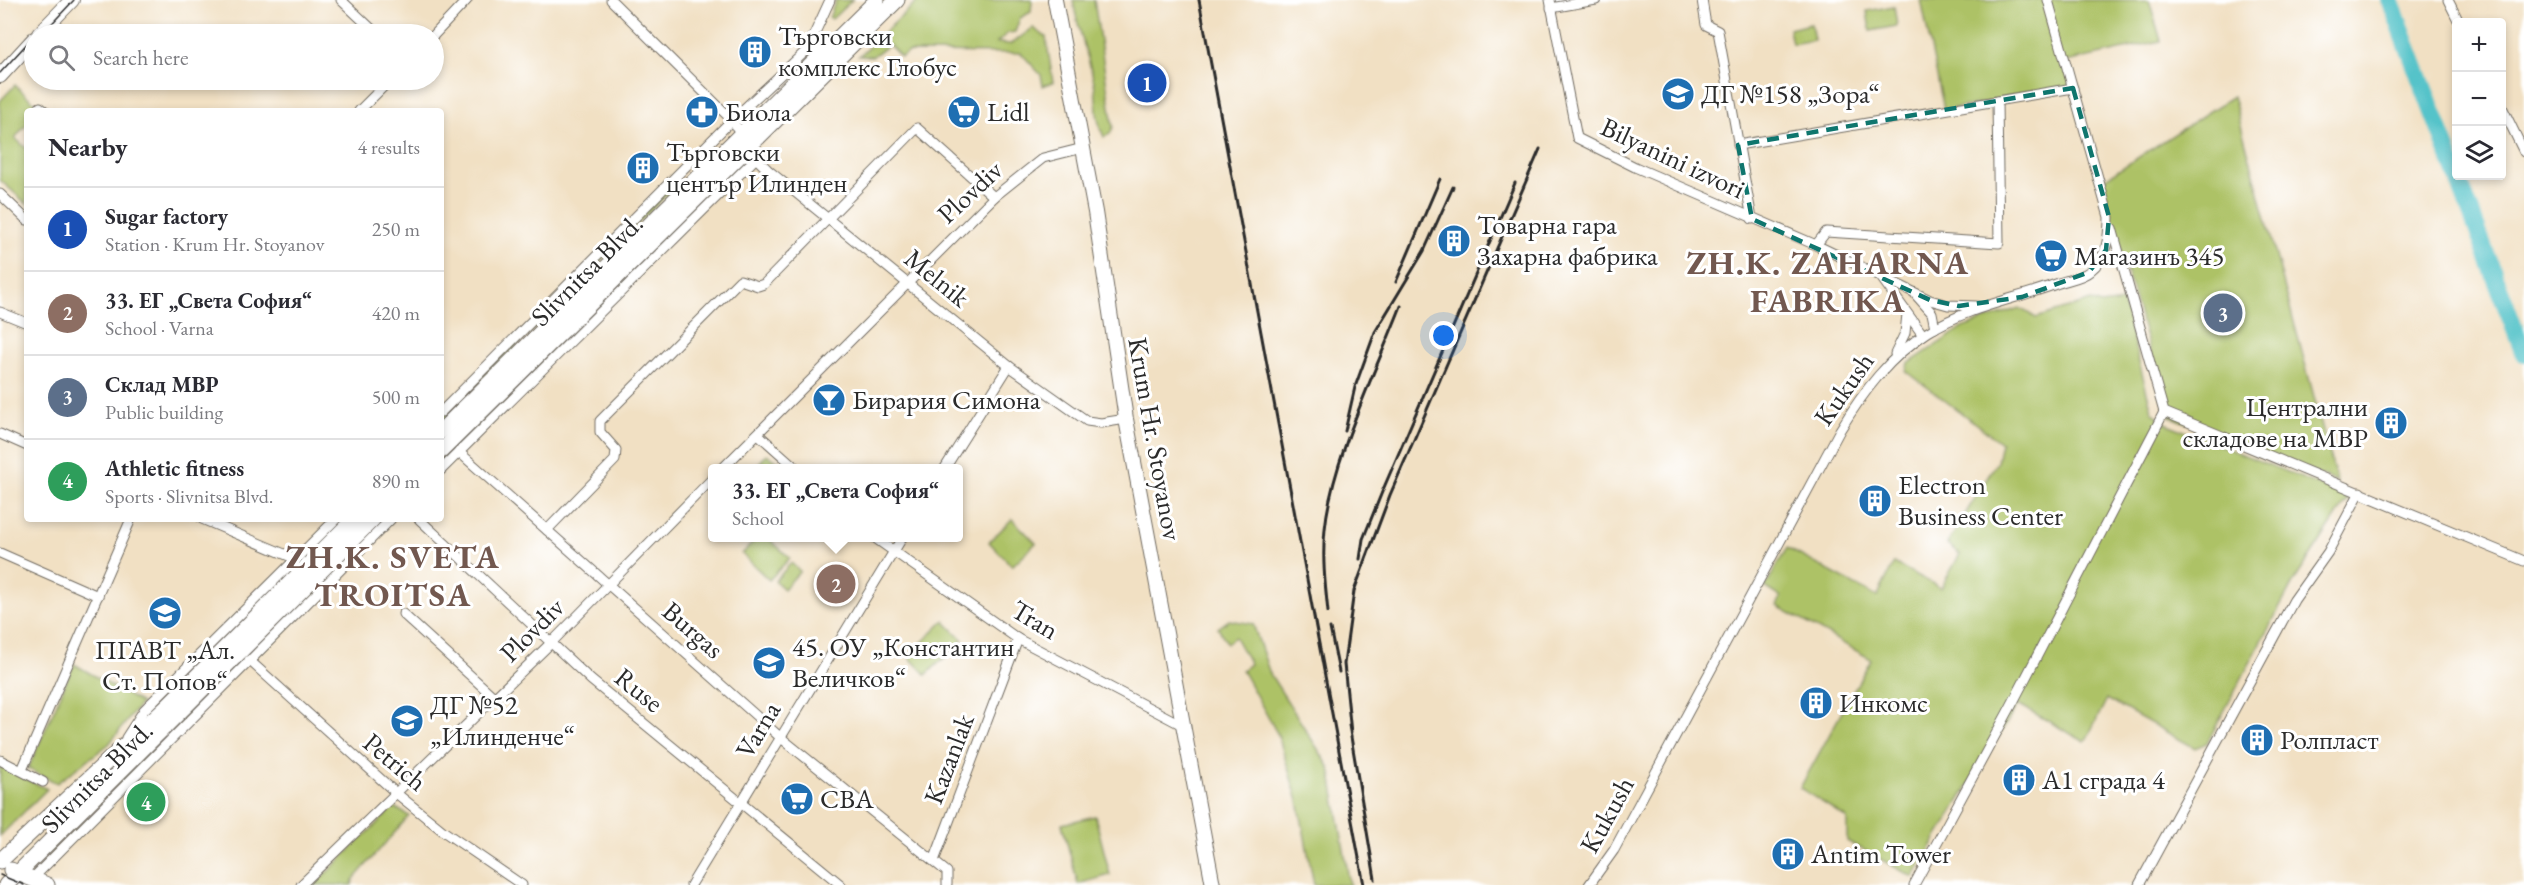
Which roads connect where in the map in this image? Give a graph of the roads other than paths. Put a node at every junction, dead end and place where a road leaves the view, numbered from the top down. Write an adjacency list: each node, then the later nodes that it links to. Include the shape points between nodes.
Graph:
1 (72, 0): 15 (street)
2 (341, 0): 16 (street)
3 (467, 0): 17 (street)
4 (611, 0): 27 (street, Melnik)
5 (830, 0): 20 (street)
6 (877, 0): 18 (main road, Slivnitsa Blvd.)
7 (897, 0): 30 (main road, Slivnitsa Blvd.)
8 (1055, 0): 29 (street, Krum Hr. Stoyanov)
9 (1596, 0): 13 (street)
10 (1702, 0): 28 (street, via 1706,25 1718,31)
11 (2048, 0): 22 (street, Kukush)
12 (2448, 0): 14 (street)
13 (1550, 4): 37 (street, Bilyanini izvori, via 1577,138)
14 (2457, 18)
15 (49, 24)
16 (366, 24)
17 (444, 24)
18 (845, 32): 20 (street, Slivnitsa Blvd.); 27 (main road, Slivnitsa Blvd.)
19 (24, 49): 21 (street)
20 (807, 50): 27 (street)
21 (1, 72)
22 (2073, 88): 24 (street); 35 (street, Kukush)
23 (380, 90): 25 (street)
24 (1997, 101): 28 (street); 38 (street, via 1999,243 1826,232)
25 (362, 108)
26 (2506, 115): 31 (street)
27 (736, 126): 30 (street, Melnik); 50 (street); 53 (main road, Slivnitsa Blvd.)
28 (1738, 145): 37 (street)
29 (1083, 148): 33 (street, Plovdiv, via 1043,158); 52 (street, Krum Hr. Stoyanov)
30 (752, 153): 36 (street, Melnik); 57 (main road, Slivnitsa Blvd.); 58 (street, Slivnitsa Blvd.)
31 (2524, 153)
32 (0, 194): 34 (street)
33 (994, 197): 36 (street, via 917,128); 40 (street, Plovdiv)
34 (24, 217)
35 (2109, 217): 42 (street, Kukush, via 2106,250 2089,272 2022,297); 51 (street)
36 (829, 219): 40 (street, Melnik); 72 (street, via 764,285 740,280 600,421 600,432 616,450 615,460)
37 (1752, 219): 38 (street, Bilyanini izvori)
38 (1816, 245): 39 (street, Bilyanini izvori)
39 (1880, 276): 41 (street, Bilyanini izvori); 44 (street, Bilyanini izvori)
40 (909, 283): 49 (street, Melnik); 55 (street, Plovdiv)
41 (1912, 291): 42 (street, Bilyanini izvori, via 1948,305); 46 (street, Bilyanini izvori, via 1932,313)
42 (1982, 306): 46 (street, Kukush)
43 (0, 312): 45 (street)
44 (1906, 314): 47 (street, Bilyanini izvori); 48 (street, via 1905,333)
45 (24, 322)
46 (1935, 328): 47 (street, Kukush)
47 (1923, 335): 48 (street, Kukush)
48 (1892, 359): 107 (street, Kukush, via 1840,430 1604,867)
49 (1010, 366): 52 (street, Melnik, via 1087,421); 61 (street)
50 (444, 409)
51 (2164, 412): 64 (street); 108 (street)
52 (1126, 419): 86 (street, Krum Hr. Stoyanov)
53 (444, 428)
54 (0, 434): 56 (street)
55 (758, 434): 59 (street, Plovdiv); 60 (street)
56 (24, 445)
57 (444, 448)
58 (459, 452): 62 (street, Slivnitsa Blvd.); 72 (street, Burgas)
59 (727, 464)
60 (792, 464)
61 (948, 464)
62 (444, 467)
63 (708, 483): 79 (street, Plovdiv)
64 (2360, 492): 78 (street); 109 (street, via 2328,552 2294,600)
65 (130, 522): 80 (street)
66 (209, 522): 77 (street)
67 (333, 522): 77 (street, Slivnitsa Blvd.)
68 (351, 522): 88 (main road, Slivnitsa Blvd.)
69 (370, 522): 98 (main road, Slivnitsa Blvd.)
70 (388, 522): 84 (street, Slivnitsa Blvd.)
71 (422, 522): 83 (street, Ruse)
72 (547, 530): 79 (street, Burgas)
73 (881, 542): 75 (street, Tran)
74 (899, 542): 75 (street, Varna)
75 (893, 552): 82 (street, Tran); 87 (street, Varna)
76 (0, 553): 80 (street)
77 (296, 559): 88 (street, Slivnitsa Blvd., via 144,710)
78 (2524, 561)
79 (608, 585): 83 (street, Plovdiv); 87 (street, Burgas)
80 (98, 596): 90 (street)
81 (402, 614): 85 (street)
82 (1018, 639): 86 (street, Tran); 95 (street, Kazanlak)
83 (551, 643): 85 (street, Plovdiv); 93 (street, Ruse)
84 (249, 660): 92 (street, Petrich); 97 (street, Slivnitsa Blvd.)
85 (495, 698): 92 (street, Plovdiv)
86 (1182, 725): 106 (street, Krum Hr. Stoyanov)
87 (780, 737): 93 (street, Varna); 95 (street, Burgas)
88 (117, 752): 94 (main road, Slivnitsa Blvd.)
89 (0, 760): 90 (street)
90 (22, 770): 91 (street)
91 (43, 782)
92 (396, 793): 101 (street, Plovdiv); 102 (street, Petrich)
93 (740, 802): 103 (street, Varna); 104 (street, Ruse)
94 (0, 861)
95 (934, 861): 105 (street, Burgas, via 947,872)
96 (0, 866): 98 (main road)
97 (44, 867): 98 (street, Slivnitsa Blvd.); 98 (street, Slivnitsa Blvd.)
98 (25, 876): 99 (main road, Slivnitsa Blvd.); 100 (main road)
99 (6, 885)
100 (47, 885)
101 (301, 885)
102 (522, 885)
103 (691, 885)
104 (841, 885)
105 (947, 885)
106 (1213, 885)
107 (1589, 885)
108 (1914, 885)
109 (2139, 885)

